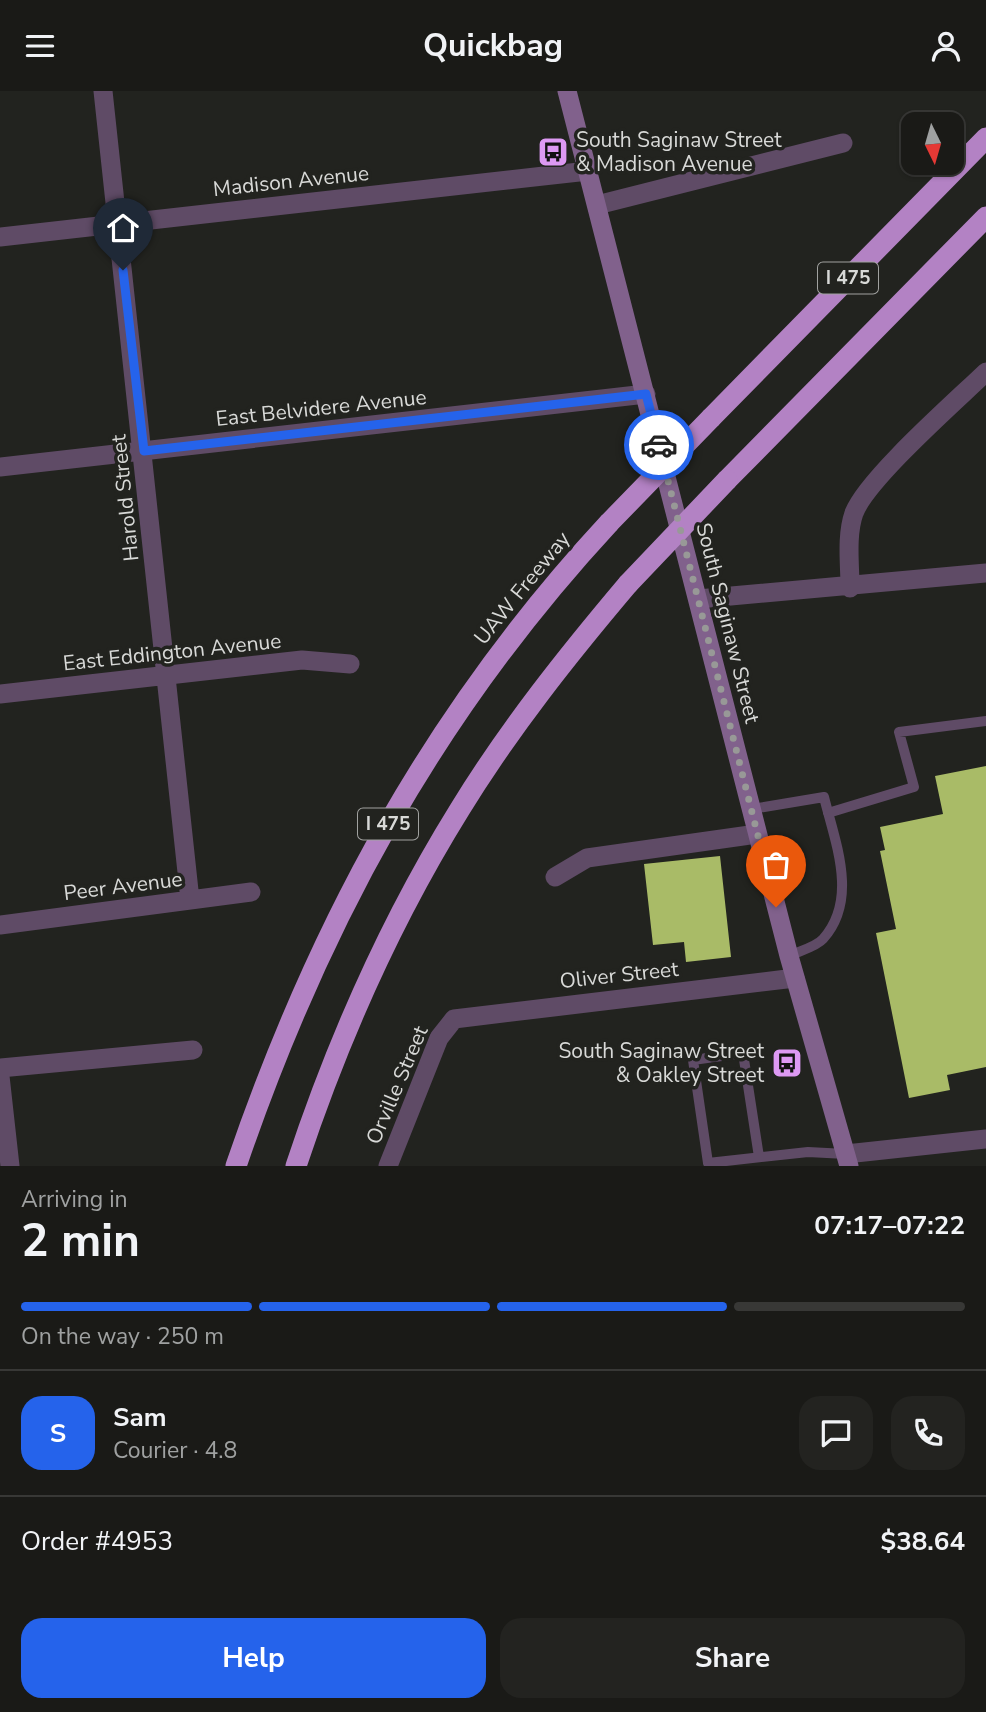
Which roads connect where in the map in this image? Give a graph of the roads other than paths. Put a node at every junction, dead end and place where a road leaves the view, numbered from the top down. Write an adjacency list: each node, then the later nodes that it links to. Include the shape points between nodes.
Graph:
1 (103, 91): 8 (street, Harold Street)
2 (568, 91): 5 (main road, South Saginaw Street)
3 (986, 138): 38 (highway, UAW Freeway / I 475, bridge, via 609,523 553,586 469,695 342,904 300,998)
4 (843, 142): 6 (street)
5 (588, 171): 6 (main road, South Saginaw Street); 8 (street, Madison Avenue)
6 (597, 205): 11 (main road, South Saginaw Street)
7 (986, 217): 39 (highway, I 475, bridge, via 628,584 522,719 460,809 375,968)
8 (118, 224): 9 (street, Madison Avenue); 12 (street, Harold Street)
9 (0, 237)
10 (986, 372): 15 (street, via 872,486 855,512 849,536)
11 (646, 394): 12 (street, East Belvidere Avenue); 16 (main road, South Saginaw Street)
12 (144, 451): 13 (street, East Belvidere Avenue); 18 (street, Harold Street)
13 (0, 467)
14 (986, 573): 15 (street)
15 (850, 588): 16 (street)
16 (698, 599): 21 (main road, South Saginaw Street)
17 (350, 664): 18 (street, East Eddington Avenue, via 302,660)
18 (166, 675): 19 (street, East Eddington Avenue); 26 (street, Harold Street)
19 (0, 694)
20 (986, 721): 22 (lane, via 899,731 914,787)
21 (752, 809): 22 (lane, via 824,797); 23 (main road, South Saginaw Street)
22 (828, 813): 28 (lane, via 842,872 842,908 822,940)
23 (757, 834): 24 (street, via 587,858); 28 (main road, South Saginaw Street)
24 (555, 877)
25 (251, 892): 26 (street, Peer Avenue)
26 (190, 900): 27 (street, Peer Avenue)
27 (0, 925)
28 (789, 956): 29 (main road, South Saginaw Street)
29 (795, 978): 30 (street, Oliver Street, via 475,1015); 36 (main road, South Saginaw Street)
30 (449, 1023): 40 (street, Orville Street)
31 (193, 1050): 32 (street)
32 (0, 1069)
33 (0, 1076): 37 (street)
34 (986, 1139): 36 (street)
35 (759, 1157): 35 (lane, via 708,1163 693,1060 743,1053); 36 (lane, via 808,1152)
36 (847, 1160)
37 (10, 1166)
38 (236, 1166)
39 (296, 1166)
40 (388, 1166)

